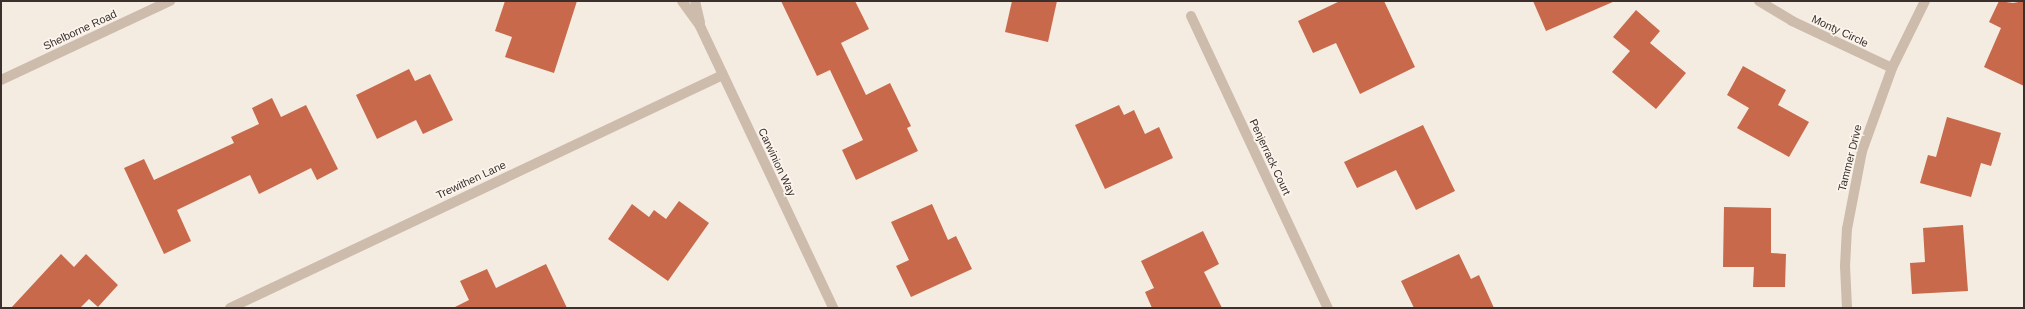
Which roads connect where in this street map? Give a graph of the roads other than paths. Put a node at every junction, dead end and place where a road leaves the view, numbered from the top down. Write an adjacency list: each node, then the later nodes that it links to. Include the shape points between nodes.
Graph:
1 (170, 1): 10 (street, Shelborne Road)
2 (682, 1): 7 (street, Carwinion Way)
3 (695, 1): 7 (street, Carwinion Way)
4 (1759, 1): 8 (street, Monty Circle, via 1792,21)
5 (1924, 1): 8 (street, Tammer Drive)
6 (1190, 16): 13 (street, Penjerrack Court)
7 (700, 26): 9 (street, Carwinion Way)
8 (1892, 68): 14 (street, Tammer Drive, via 1862,151 1852,196 1845,266)
9 (723, 75): 11 (street, Trewithen Lane); 12 (street, Carwinion Way)
10 (1, 80)
11 (230, 308)
12 (833, 308)
13 (1328, 308)
14 (1847, 308)

